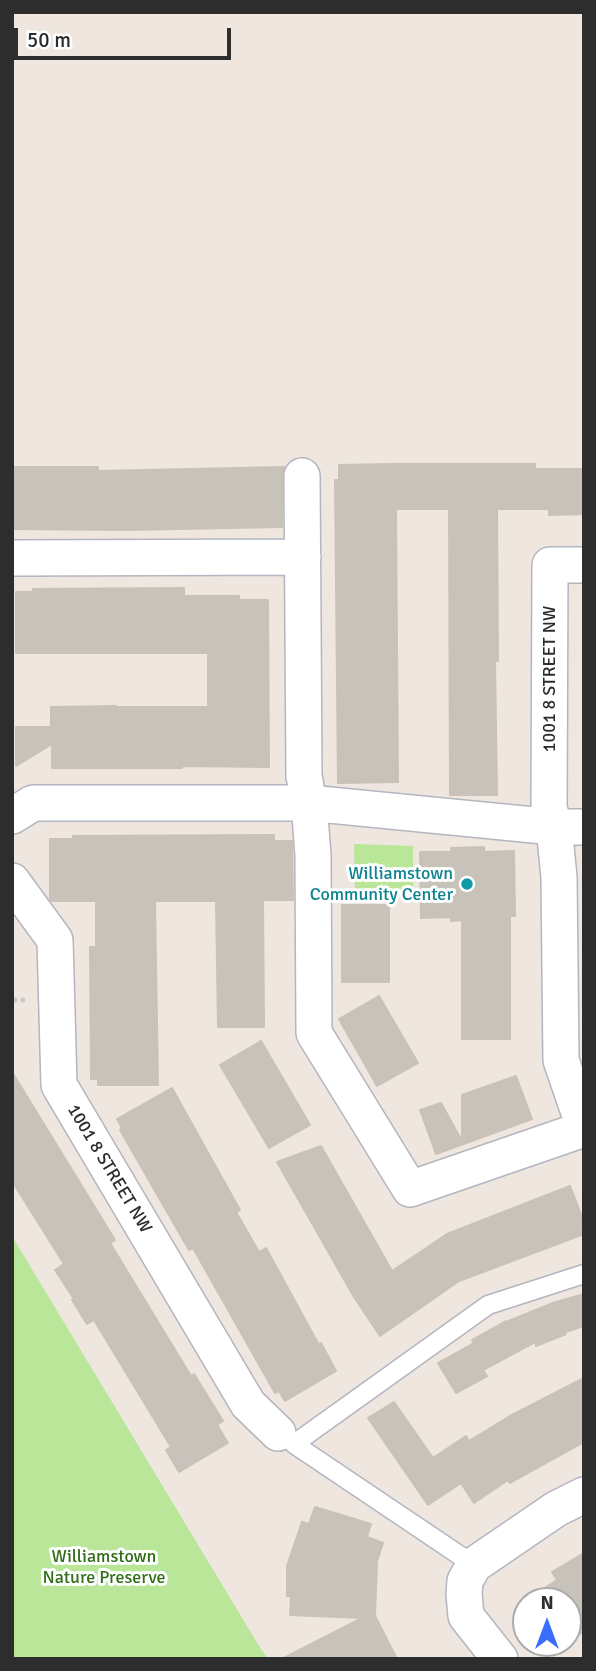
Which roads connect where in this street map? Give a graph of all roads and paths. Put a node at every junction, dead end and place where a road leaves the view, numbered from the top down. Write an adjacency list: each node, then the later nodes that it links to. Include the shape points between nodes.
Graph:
1 (302, 476): 2 (street, 1001 8 STREET NW)
2 (303, 557): 3 (street); 5 (street, 1001 8 STREET NW, via 304,776)
3 (12, 558)
4 (584, 565): 7 (street, 1001 8 STREET NW, via 550,565 549,807)
5 (309, 803): 6 (street, via 33,803); 7 (street); 9 (street, 1001 8 STREET NW, via 313,1033 410,1189)
6 (12, 816)
7 (569, 827): 9 (street, 1001 8 STREET NW, via 559,877 561,1060)
8 (12, 881): 11 (street, 1001 8 STREET NW, via 55,940 59,1085 248,1404)
9 (584, 1128)
10 (584, 1274): 11 (lane, via 488,1305)
11 (286, 1438): 13 (lane)
12 (584, 1495): 13 (street)
13 (474, 1565): 14 (street, via 465,1581 466,1616)
14 (500, 1659)

